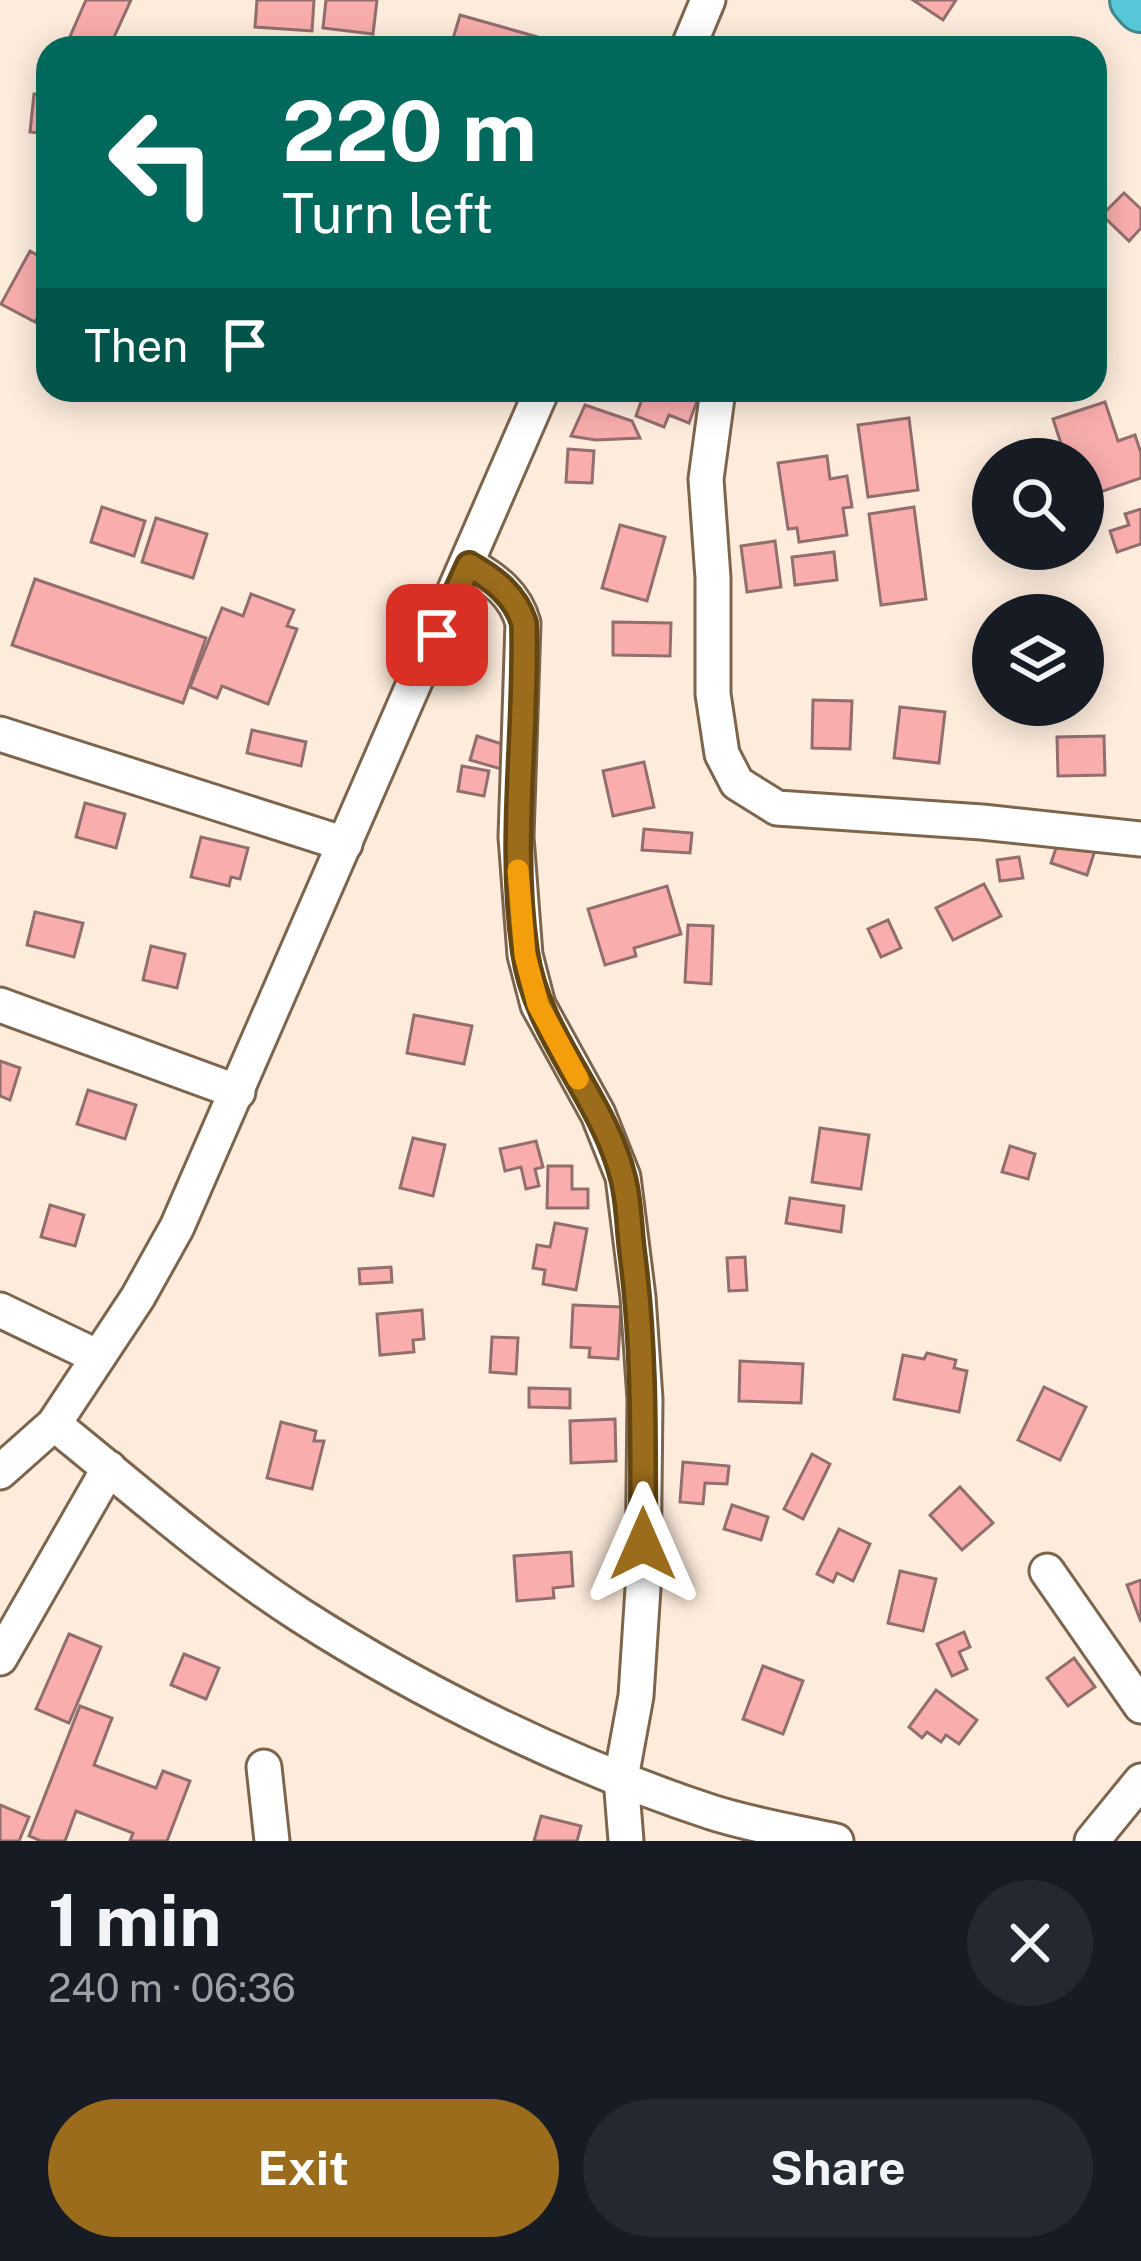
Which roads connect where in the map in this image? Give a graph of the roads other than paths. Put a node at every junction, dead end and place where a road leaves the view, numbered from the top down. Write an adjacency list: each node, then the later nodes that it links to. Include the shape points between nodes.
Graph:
1 (708, 0): 2 (street)
2 (693, 36)
3 (537, 402): 5 (street)
4 (716, 402): 7 (street, via 706,479 712,694 736,783 777,808)
5 (469, 565): 8 (street); 20 (street, via 518,604 524,623 515,837 525,955 538,1005 623,1177 645,1400 643,1588)
6 (0, 734): 8 (street)
7 (1141, 839)
8 (345, 844): 10 (street)
9 (0, 1005): 10 (street)
10 (238, 1091): 12 (street, via 177,1227)
11 (0, 1310): 12 (street)
12 (98, 1357): 13 (street)
13 (55, 1424): 14 (street); 15 (street)
14 (109, 1468): 17 (street); 20 (street, via 316,1625 403,1676)
15 (0, 1472)
16 (1047, 1571): 18 (street)
17 (0, 1658)
18 (1141, 1706)
19 (264, 1767): 22 (street)
20 (621, 1778): 23 (street); 24 (street, via 715,1813)
21 (1141, 1781): 25 (street)
22 (272, 1841)
23 (626, 1841)
24 (836, 1841)
25 (1092, 1841)

